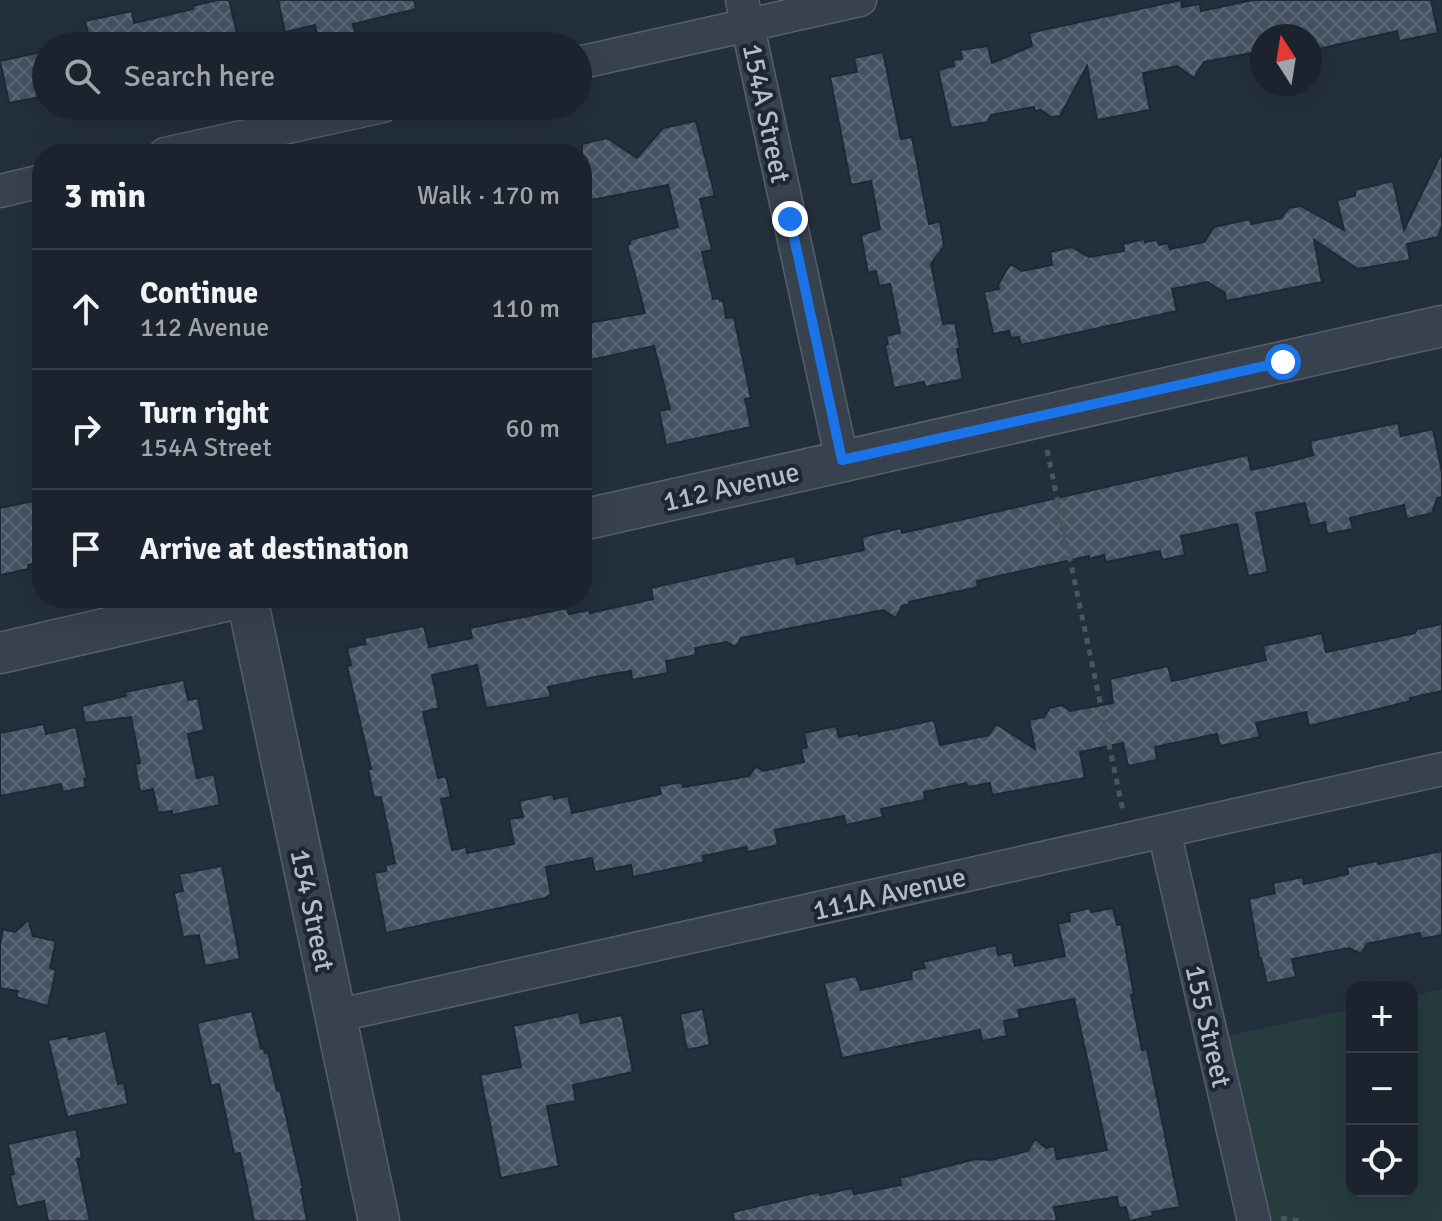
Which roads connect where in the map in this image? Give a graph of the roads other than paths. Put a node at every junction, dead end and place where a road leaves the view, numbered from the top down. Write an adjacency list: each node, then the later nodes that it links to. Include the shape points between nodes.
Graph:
1 (860, 0): 2 (street)
2 (745, 13): 3 (street); 9 (street, 154A Street)
3 (592, 59)
4 (319, 120): 5 (street)
5 (210, 144)
6 (32, 183): 7 (street)
7 (0, 191)
8 (1442, 326): 9 (street, 112 Avenue)
9 (842, 460): 10 (street, 112 Avenue)
10 (592, 518)
11 (195, 608): 13 (street)
12 (249, 608): 16 (street, 154 Street)
13 (0, 653)
14 (1442, 769): 15 (street, 111A Avenue)
15 (1164, 831): 16 (street, 111A Avenue); 18 (street, 155 Street)
16 (335, 1016): 17 (street, 154 Street)
17 (379, 1221)
18 (1254, 1221)

